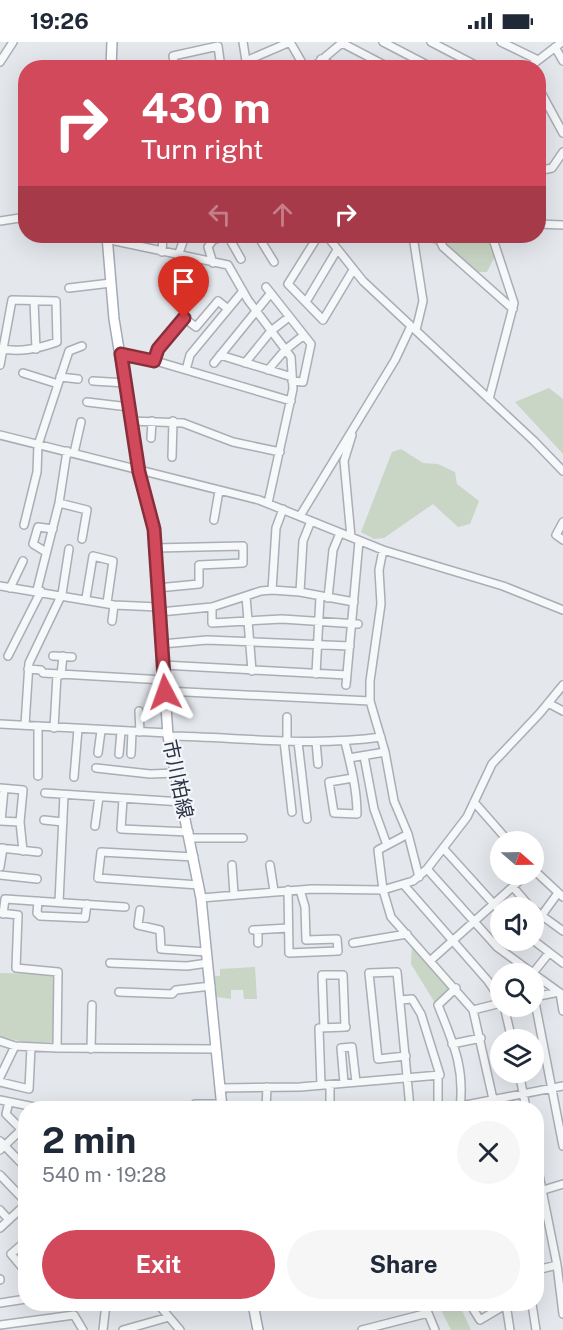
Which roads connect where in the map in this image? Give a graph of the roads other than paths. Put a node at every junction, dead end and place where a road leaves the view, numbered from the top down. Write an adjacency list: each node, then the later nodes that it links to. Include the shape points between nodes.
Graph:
1 (13, 42): 23 (street)
2 (112, 42): 12 (main road)
3 (243, 42): 15 (street)
4 (290, 42): 16 (street); 17 (street)
5 (383, 42): 19 (street)
6 (431, 42): 20 (street)
7 (501, 42): 21 (street)
8 (562, 42): 10 (street)
9 (340, 43): 11 (street); 18 (street)
10 (552, 46): 21 (street); 22 (street)
11 (321, 59)
12 (111, 60)
13 (174, 60): 14 (street, via 173,56 218,46)
14 (220, 60)
15 (246, 60)
16 (248, 60)
17 (300, 60)
18 (374, 60)
19 (418, 60)
20 (466, 60)
21 (538, 60)
22 (563, 61)
23 (0, 62)
24 (546, 102): 25 (street)
25 (563, 133)
26 (563, 152): 27 (street, via 552,168)
27 (546, 169)
28 (18, 218): 29 (street)
29 (0, 221)
30 (546, 224): 31 (street)
31 (563, 225)
32 (108, 243): 51 (main road, 市川柏線)
33 (135, 243): 45 (street)
34 (163, 243): 45 (street)
35 (183, 243): 46 (street)
36 (210, 243): 49 (street)
37 (231, 243): 47 (street)
38 (262, 243): 48 (street)
39 (314, 243): 55 (street, via 288,284)
40 (332, 243): 44 (street)
41 (414, 243): 60 (street, via 423,301)
42 (441, 243): 57 (street)
43 (494, 243): 57 (street)
44 (337, 250): 50 (street); 55 (street)
45 (162, 252): 46 (street)
46 (178, 256): 49 (street)
47 (241, 259)
48 (274, 262)
49 (213, 263): 53 (street, via 228,265)
50 (353, 270): 55 (street, via 324,320); 60 (street)
51 (111, 283): 52 (street); 67 (main road, 市川柏線)
52 (69, 288)
53 (243, 291): 56 (street); 58 (street)
54 (34, 301): 64 (street, via 12,300); 65 (street); 65 (street, via 56,301 57,342)
55 (306, 302)
56 (228, 309): 69 (street, via 218,301 196,327 184,318 158,349); 73 (street, via 190,355)
57 (513, 309): 81 (street)
58 (256, 311): 59 (street, via 268,290); 61 (street); 68 (street)
59 (289, 317): 61 (street); 62 (street)
60 (414, 328): 81 (street); 89 (street)
61 (271, 331): 66 (street); 71 (street)
62 (304, 335): 66 (street); 77 (street, via 311,344 303,382)
63 (82, 345): 78 (street, via 69,351)
64 (2, 349): 65 (street); 72 (street)
65 (36, 349)
66 (285, 350): 74 (street); 77 (street, via 291,357)
67 (121, 354): 69 (street); 80 (main road, 市川柏線)
68 (220, 355): 70 (street); 71 (street)
69 (154, 361): 73 (street)
70 (214, 363)
71 (245, 363): 74 (street)
72 (0, 365)
73 (186, 370): 82 (street)
74 (268, 370): 77 (street)
75 (23, 374): 78 (street)
76 (78, 379): 78 (street)
77 (292, 379): 82 (street)
78 (59, 381): 92 (street)
79 (93, 381): 80 (street)
80 (126, 383): 84 (main road, 市川柏線)
81 (489, 399): 96 (street)
82 (291, 401): 94 (street)
83 (87, 402): 84 (street)
84 (129, 407): 85 (main road, 市川柏線)
85 (130, 421): 86 (street); 97 (main road, 市川柏線)
86 (152, 421): 88 (street); 91 (street)
87 (81, 422): 93 (street)
88 (173, 422): 94 (street, via 233,442); 95 (street)
89 (352, 433): 102 (street); 109 (street, via 344,461)
90 (0, 435): 92 (street)
91 (151, 438)
92 (38, 445): 93 (street); 106 (street, via 37,472)
93 (71, 452): 97 (street); 99 (street)
94 (280, 452): 100 (street)
95 (172, 457)
96 (563, 471)
97 (139, 472): 98 (street); 113 (main road, 市川柏線, via 151,513)
98 (219, 491): 100 (street); 103 (street)
99 (59, 503): 107 (street); 110 (street, via 87,510)
100 (268, 503): 101 (street)
101 (284, 509): 102 (street); 121 (street, via 276,528)
102 (300, 516): 104 (street)
103 (214, 519)
104 (311, 521): 108 (street); 123 (street, via 303,541)
105 (563, 522): 111 (street, via 555,535)
106 (24, 525)
107 (53, 529): 116 (street); 116 (street, via 38,527 33,544)
108 (340, 533): 109 (street); 126 (street)
109 (351, 537): 112 (street)
110 (82, 539)
111 (563, 540)
112 (359, 541): 115 (street); 128 (street)
113 (155, 548): 120 (main road, 市川柏線); 120 (street, via 243,546 243,563 199,565 200,584)
114 (69, 549): 124 (street)
115 (383, 550): 132 (street, via 504,586); 155 (street)
116 (46, 552): 122 (street)
117 (23, 561): 119 (street)
118 (0, 586): 119 (street)
119 (10, 588): 122 (street)
120 (157, 588): 131 (main road, 市川柏線)
121 (272, 590): 123 (street); 125 (street)
122 (39, 591): 124 (street); 141 (street)
123 (300, 592): 126 (street)
124 (62, 594): 127 (street); 146 (street)
125 (246, 596): 130 (street); 135 (street)
126 (324, 597): 128 (street); 134 (street)
127 (86, 598): 129 (street); 129 (street, via 93,556 113,561)
128 (354, 602): 136 (street)
129 (111, 604): 131 (street); 133 (street)
130 (212, 607): 131 (street); 135 (street, via 212,624)
131 (159, 610): 138 (main road, 市川柏線)
132 (563, 610)
133 (112, 621)
134 (319, 621): 135 (street); 136 (street); 139 (street)
135 (248, 622): 137 (street)
136 (355, 624): 140 (street)
137 (250, 643): 138 (street, via 207,640); 139 (street); 147 (street)
138 (162, 644): 145 (main road, 市川柏線)
139 (318, 645): 140 (street); 148 (street)
140 (350, 646): 150 (street)
141 (8, 656)
142 (53, 656): 143 (street)
143 (63, 656): 144 (street); 149 (street)
144 (72, 657)
145 (163, 665): 147 (street); 151 (main road, 市川柏線)
146 (28, 669): 149 (street); 161 (street)
147 (252, 670): 148 (street)
148 (316, 674): 150 (street)
149 (59, 675): 151 (street); 163 (street)
150 (347, 675): 152 (street)
151 (164, 680): 154 (main road, 市川柏線)
152 (346, 685)
153 (563, 685): 156 (street)
154 (165, 692): 155 (street); 168 (main road, 市川柏線)
155 (370, 701): 169 (street)
156 (548, 703): 158 (street); 192 (street, via 488,770)
157 (139, 711): 167 (street)
158 (563, 711)
159 (287, 717): 170 (street)
160 (0, 724): 161 (street)
161 (25, 725): 162 (street)
162 (38, 726): 163 (street); 183 (street)
163 (54, 728): 164 (street)
164 (78, 729): 165 (street); 184 (street)
165 (101, 731): 166 (street); 175 (street)
166 (121, 732): 167 (street); 176 (street)
167 (136, 732): 168 (street); 177 (street)
168 (168, 734): 170 (street); 182 (main road, 市川柏線)
169 (381, 737): 173 (street); 174 (street)
170 (285, 741): 171 (street); 193 (street)
171 (298, 742): 172 (street); 194 (street)
172 (316, 742): 173 (street); 180 (street)
173 (345, 742): 179 (street)
174 (385, 752): 178 (street); 201 (street, via 394,801)
175 (98, 753)
176 (119, 754)
177 (131, 754)
178 (364, 756): 179 (street); 204 (street, via 374,809)
179 (349, 758): 185 (street)
180 (318, 764)
181 (96, 768): 182 (street)
182 (176, 773): 191 (main road, 市川柏線)
183 (38, 776)
184 (74, 777)
185 (353, 778): 185 (street, via 357,814 334,813 329,782)
186 (2, 789): 196 (street); 197 (street, via 23,790)
187 (45, 793): 188 (street)
188 (64, 795): 189 (street); 198 (street)
189 (99, 797): 190 (street); 199 (street)
190 (123, 799): 191 (street); 202 (street, via 121,829)
191 (182, 802): 202 (main road, 市川柏線)
192 (474, 802): 200 (street); 206 (street)
193 (292, 812)
194 (307, 819)
195 (44, 820): 198 (street)
196 (0, 821): 197 (street)
197 (20, 822): 207 (street)
198 (63, 822): 232 (street)
199 (95, 826)
200 (499, 831)
201 (408, 834): 204 (street); 215 (street)
202 (189, 835): 203 (street); 209 (main road, 市川柏線)
203 (243, 838)
204 (387, 845): 223 (street, via 378,850)
205 (1, 848): 207 (street); 212 (street)
206 (443, 848): 213 (street); 230 (street)
207 (23, 851): 208 (street)
208 (38, 852)
209 (194, 857): 218 (main road, 市川柏線); 218 (street, via 101,852 98,879)
210 (232, 865): 225 (street)
211 (270, 865): 224 (street)
212 (0, 867)
213 (427, 869): 215 (street); 240 (street)
214 (0, 875): 216 (street)
215 (419, 877): 219 (street)
216 (37, 879)
217 (544, 879): 226 (street)
218 (199, 885): 229 (main road, 市川柏線)
219 (404, 885): 223 (street); 244 (street)
220 (513, 887): 227 (street); 228 (street)
221 (288, 890): 222 (street); 224 (street); 241 (street)
222 (300, 890): 223 (street); 241 (street, via 306,940 337,939 338,951 290,954)
223 (383, 890): 243 (street, via 391,917)
224 (273, 891): 225 (street)
225 (234, 894): 229 (street)
226 (561, 895): 238 (street)
227 (502, 897)
228 (523, 897)
229 (201, 898): 248 (main road, 市川柏線)
230 (490, 900)
231 (38, 901): 232 (street); 233 (street, via 40,916 85,918); 237 (street, via 4,899)
232 (59, 902): 233 (street)
233 (87, 904): 234 (street)
234 (125, 907)
235 (490, 907): 240 (street)
236 (140, 910): 248 (street, via 138,925 160,930 160,949)
237 (1, 914): 275 (street, via 18,915 16,968 58,972)
238 (544, 914)
239 (544, 917): 242 (street)
240 (474, 921): 244 (street); 253 (street, via 497,947)
241 (288, 928): 245 (street, via 255,930)
242 (563, 931)
243 (407, 934): 246 (street); 250 (street)
244 (452, 940): 250 (street); 257 (street)
245 (258, 943)
246 (352, 943)
247 (544, 948): 249 (street)
248 (207, 952): 252 (main road, 市川柏線)
249 (549, 952): 254 (street); 255 (street)
250 (430, 961): 259 (street)
251 (110, 963): 252 (street)
252 (208, 963): 258 (main road, 市川柏線)
253 (520, 963)
254 (541, 963)
255 (563, 963)
256 (544, 981): 261 (street)
257 (490, 983)
258 (210, 986): 260 (street, via 176,990 172,994); 277 (main road, 市川柏線)
259 (456, 988): 266 (street); 272 (street, via 438,1005)
260 (119, 992)
261 (560, 993): 262 (street); 267 (street)
262 (544, 995)
263 (400, 1000): 278 (street); 278 (street, via 397,972 369,973 378,1059); 279 (street, via 412,999 422,1014)
264 (92, 1005): 276 (street)
265 (490, 1006): 266 (street)
266 (473, 1010): 270 (street)
267 (563, 1011)
268 (538, 1017): 290 (street)
269 (324, 1028): 269 (street, via 346,1027 343,975 321,975); 285 (street, via 319,1028)
270 (481, 1038): 272 (street); 293 (street)
271 (0, 1041): 273 (street)
272 (452, 1044): 299 (street, via 461,1065)
273 (15, 1046): 274 (street); 281 (street)
274 (31, 1047): 275 (street); 281 (street, via 29,1089)
275 (57, 1048): 276 (street)
276 (91, 1049): 277 (street)
277 (216, 1049): 289 (main road, 市川柏線)
278 (406, 1056): 280 (street)
279 (438, 1076): 280 (street); 298 (street)
280 (409, 1079): 282 (street); 297 (street)
281 (0, 1080)
282 (356, 1082): 283 (street); 283 (street, via 352,1047 341,1048)
283 (344, 1083): 286 (street)
284 (521, 1083): 291 (street)
285 (321, 1085): 286 (street); 288 (street)
286 (330, 1085): 296 (street)
287 (563, 1086): 290 (street)
288 (267, 1087): 289 (street); 295 (street)
289 (220, 1088): 294 (main road, 市川柏線)
290 (551, 1089): 291 (street); 307 (street)
291 (523, 1094): 293 (street); 301 (street)
292 (0, 1100): 302 (street)
293 (494, 1100): 300 (street)
294 (221, 1101)
295 (266, 1101)
296 (330, 1101)
297 (410, 1101)
298 (438, 1101)
299 (461, 1101)
300 (490, 1101)
301 (524, 1101)
302 (9, 1102): 303 (street); 304 (street, via 6,1114)
303 (18, 1104)
304 (18, 1125)
305 (18, 1135): 306 (street)
306 (1, 1145): 308 (street)
307 (563, 1146)
308 (18, 1161)
309 (0, 1175): 312 (street)
310 (563, 1184): 311 (street)
311 (544, 1190)
312 (18, 1194)
313 (0, 1210): 316 (street)
314 (18, 1211): 316 (street)
315 (544, 1211): 320 (street)
316 (9, 1220): 317 (street)
317 (0, 1228)
318 (18, 1248): 321 (street, via 11,1254)
319 (563, 1250): 320 (street)
320 (554, 1252): 322 (street)
321 (18, 1262)
322 (557, 1265): 323 (street); 333 (street)
323 (544, 1268)
324 (18, 1300): 325 (street)
325 (0, 1303)
326 (105, 1311): 337 (street)
327 (164, 1311): 334 (street)
328 (254, 1311): 340 (main road)
329 (474, 1311): 330 (street, via 480,1320)
330 (495, 1311)
331 (508, 1311): 343 (street)
332 (533, 1311): 344 (street)
333 (563, 1314)
334 (169, 1317): 338 (street); 339 (street)
335 (0, 1325): 336 (street, via 74,1315)
336 (83, 1330)
337 (102, 1330)
338 (126, 1330)
339 (180, 1330)
340 (258, 1330)
341 (362, 1330): 342 (street, via 428,1313)
342 (435, 1330)
343 (510, 1330)
344 (536, 1330)

